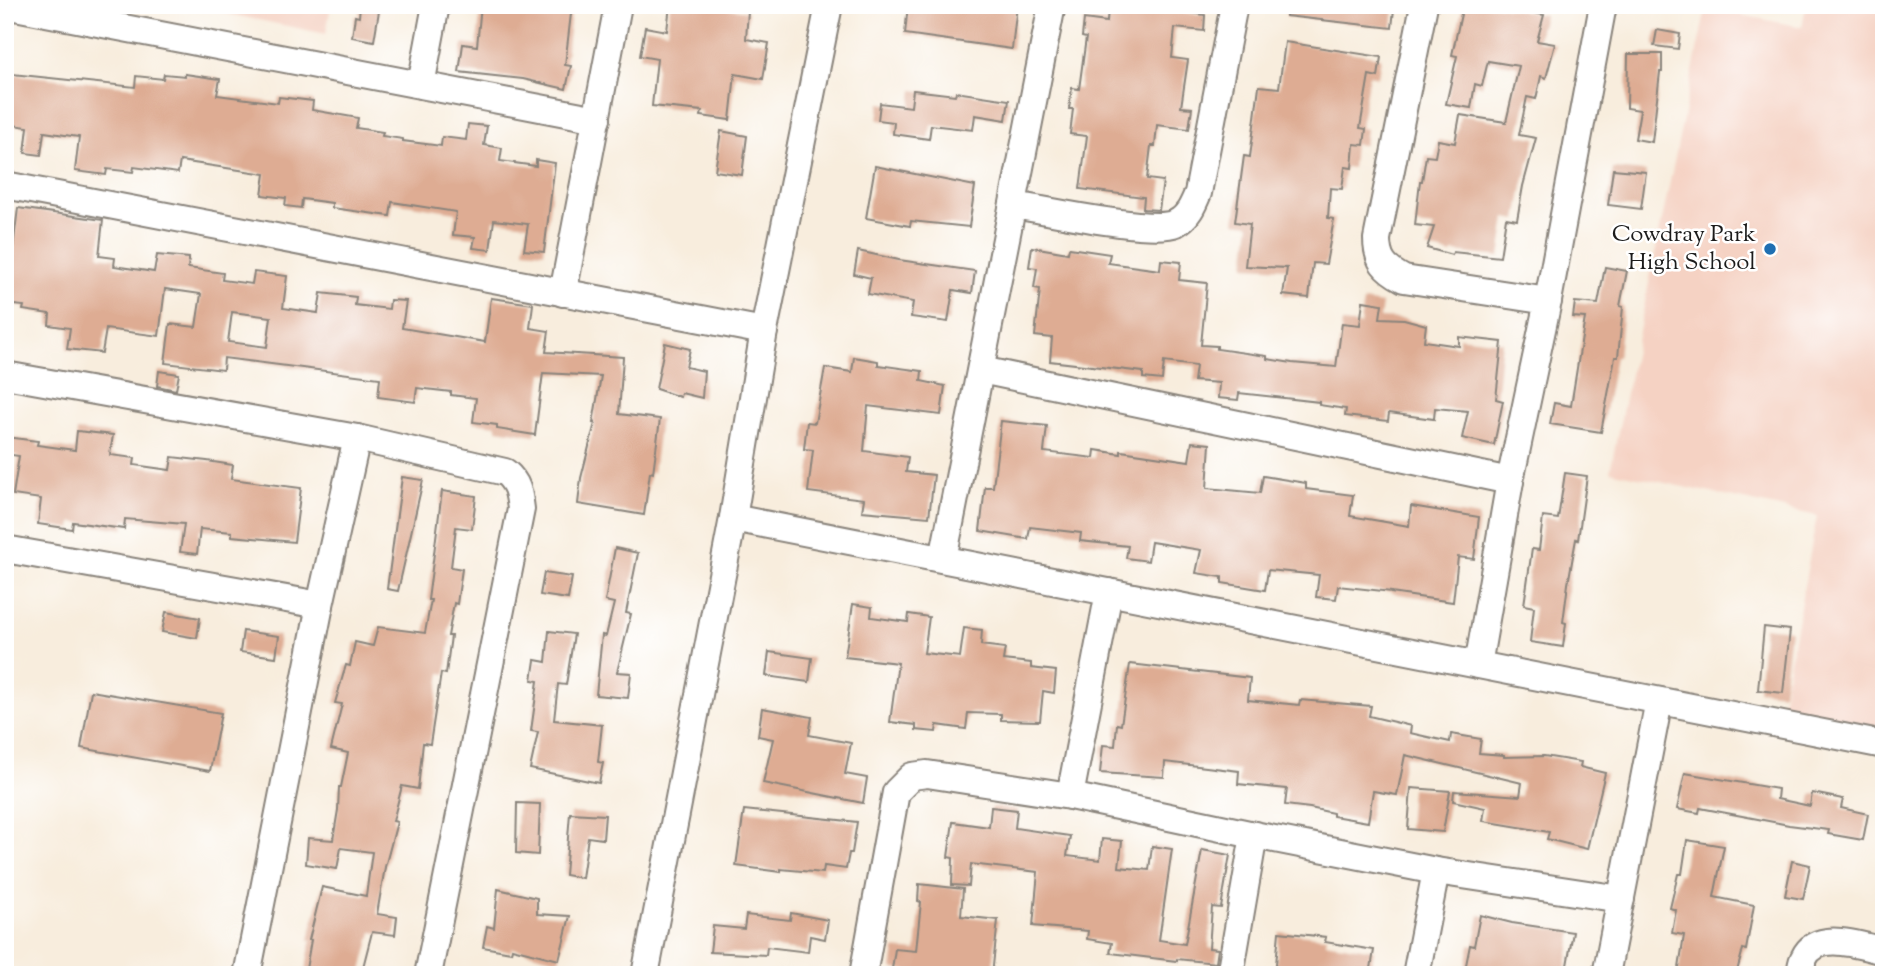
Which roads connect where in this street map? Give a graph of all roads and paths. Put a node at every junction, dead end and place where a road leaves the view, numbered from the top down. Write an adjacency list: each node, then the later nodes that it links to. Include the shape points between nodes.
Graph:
1 (436, 5): 9 (street)
2 (618, 5): 10 (street)
3 (829, 5): 15 (street)
4 (1052, 5): 12 (street)
5 (1234, 5): 12 (street, via 1198,193 1184,218 1149,227)
6 (1424, 5): 14 (street, via 1377,254 1389,271 1404,279)
7 (1603, 5): 14 (street)
8 (5, 9): 9 (street, via 15,7)
9 (421, 85): 10 (street)
10 (597, 119): 13 (street)
11 (5, 185): 13 (street)
12 (1014, 205): 16 (street)
13 (563, 293): 15 (street)
14 (1548, 301): 19 (street)
15 (764, 331): 20 (street)
16 (981, 370): 19 (street); 22 (street)
17 (5, 375): 18 (street)
18 (357, 438): 24 (street); 34 (street, via 505,472 519,491 521,509)
19 (1510, 481): 25 (street)
20 (733, 518): 22 (street); 35 (street)
21 (5, 550): 24 (street)
22 (943, 559): 23 (street)
23 (1109, 592): 25 (street); 28 (street)
24 (320, 605): 33 (street)
25 (1478, 665): 26 (street)
26 (1659, 701): 27 (street); 31 (street)
27 (1884, 745)
28 (1070, 796): 29 (street); 36 (street, via 926,774 903,783 897,792)
29 (1254, 835): 30 (street); 37 (street)
30 (1436, 871): 31 (street); 38 (street)
31 (1620, 899): 39 (street)
32 (1884, 951): 40 (street, via 1832,941 1813,947 1804,957)
33 (247, 975)
34 (428, 975)
35 (645, 975)
36 (863, 975)
37 (1230, 975)
38 (1416, 975)
39 (1606, 975)
40 (1800, 975)

